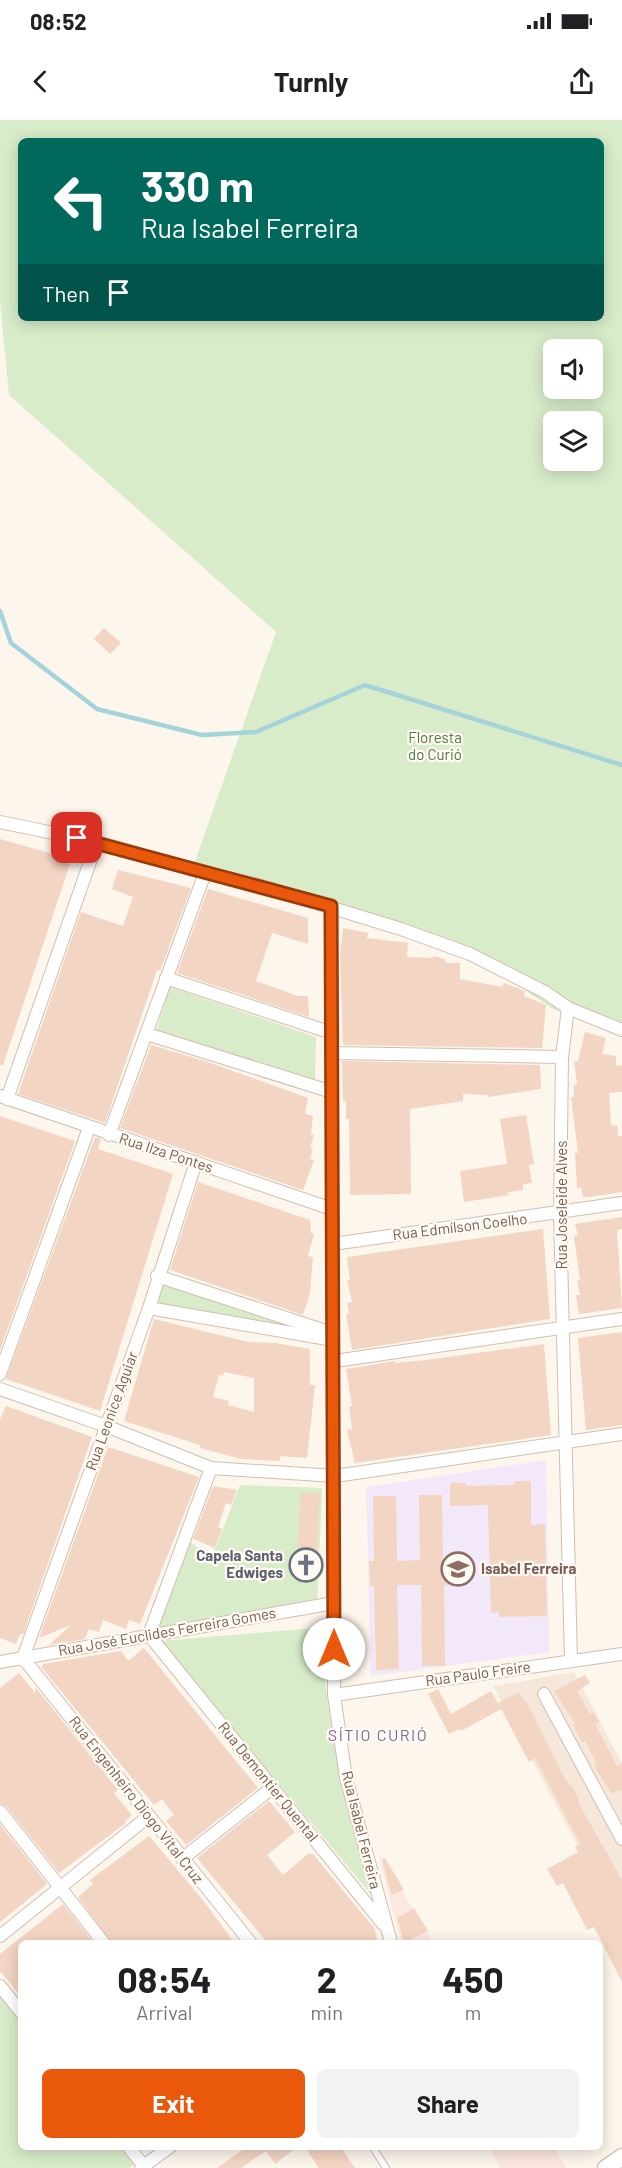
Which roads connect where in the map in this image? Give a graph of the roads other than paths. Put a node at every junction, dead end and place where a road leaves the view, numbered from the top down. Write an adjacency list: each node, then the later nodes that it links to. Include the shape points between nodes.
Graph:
1 (0, 822): 2 (street)
2 (97, 842): 3 (street); 13 (street)
3 (205, 873): 4 (street); 5 (street)
4 (331, 906): 6 (street, via 470,954); 9 (street, Rua Isabel Ferreira)
5 (166, 978): 8 (street); 9 (street)
6 (568, 1008): 7 (street); 11 (street, Rua Joseleide Alves)
7 (622, 1030)
8 (147, 1034): 12 (street); 15 (street)
9 (332, 1034): 10 (street, Rua Isabel Ferreira)
10 (332, 1053): 11 (street); 12 (street, Rua Isabel Ferreira)
11 (562, 1057): 19 (street, Rua Joseleide Alves)
12 (332, 1092): 18 (street, Rua Isabel Ferreira)
13 (4, 1098): 14 (street, Rua Ilza Pontes)
14 (89, 1128): 15 (street, Rua Ilza Pontes); 27 (street)
15 (109, 1135): 16 (street, Rua Ilza Pontes)
16 (196, 1162): 18 (street, Rua Ilza Pontes); 21 (street, Rua Leonice Aguiar)
17 (622, 1203): 19 (street, Rua Edmílson Coelho)
18 (332, 1209): 20 (street, Rua Isabel Ferreira)
19 (560, 1214): 20 (street, Rua Edmílson Coelho); 24 (street, Rua Joseleide Alves)
20 (333, 1244): 25 (street, Rua Isabel Ferreira)
21 (158, 1276): 22 (street, Rua Leonice Aguiar); 25 (street)
22 (149, 1308): 25 (street); 29 (street, Rua Leonice Aguiar)
23 (622, 1319): 24 (street)
24 (563, 1328): 26 (street); 31 (street, Rua Joseleide Alves)
25 (333, 1337): 26 (street, Rua Isabel Ferreira)
26 (335, 1361): 33 (street, Rua Isabel Ferreira)
27 (0, 1374)
28 (0, 1389): 29 (street)
29 (106, 1426): 32 (street); 37 (street, Rua Leonice Aguiar)
30 (622, 1434): 31 (street)
31 (564, 1443): 33 (street); 38 (street, Rua Joseleide Alves)
32 (212, 1468): 33 (street); 35 (street)
33 (335, 1476): 34 (street, Rua Isabel Ferreira)
34 (334, 1603): 35 (street, Rua José Euclides Ferreira Gomes); 41 (street, Rua Isabel Ferreira)
35 (149, 1635): 37 (street, Rua José Euclides Ferreira Gomes); 42 (street, Rua Demontier Quental)
36 (622, 1654): 38 (street, Rua Paulo Freire)
37 (23, 1658): 39 (street, Rua José Euclides Ferreira Gomes); 44 (street, Rua Engenheiro Diogo Vital Cruz)
38 (571, 1660): 41 (street, Rua Paulo Freire)
39 (0, 1662)
40 (543, 1694): 45 (street)
41 (334, 1695): 48 (street, Rua Isabel Ferreira, via 346,1778)
42 (272, 1788): 46 (street); 48 (street, Rua Demontier Quental)
43 (0, 1811): 47 (street)
44 (148, 1816): 46 (street, Rua Engenheiro Diogo Vital Cruz); 47 (street)
45 (622, 1839)
46 (182, 1859): 51 (street, Rua Engenheiro Diogo Vital Cruz)
47 (60, 1887): 49 (street); 50 (street)
48 (388, 1929): 52 (street, Rua Isabel Ferreira)
49 (0, 1936)
50 (101, 1940)
51 (248, 1940)
52 (391, 1940)
53 (0, 1986): 54 (street)
54 (18, 2008)
55 (131, 2150): 59 (street)
56 (165, 2150): 59 (street)
57 (375, 2150): 60 (lane)
58 (622, 2157): 61 (main road)
59 (142, 2167)
60 (386, 2168)
61 (606, 2168)

